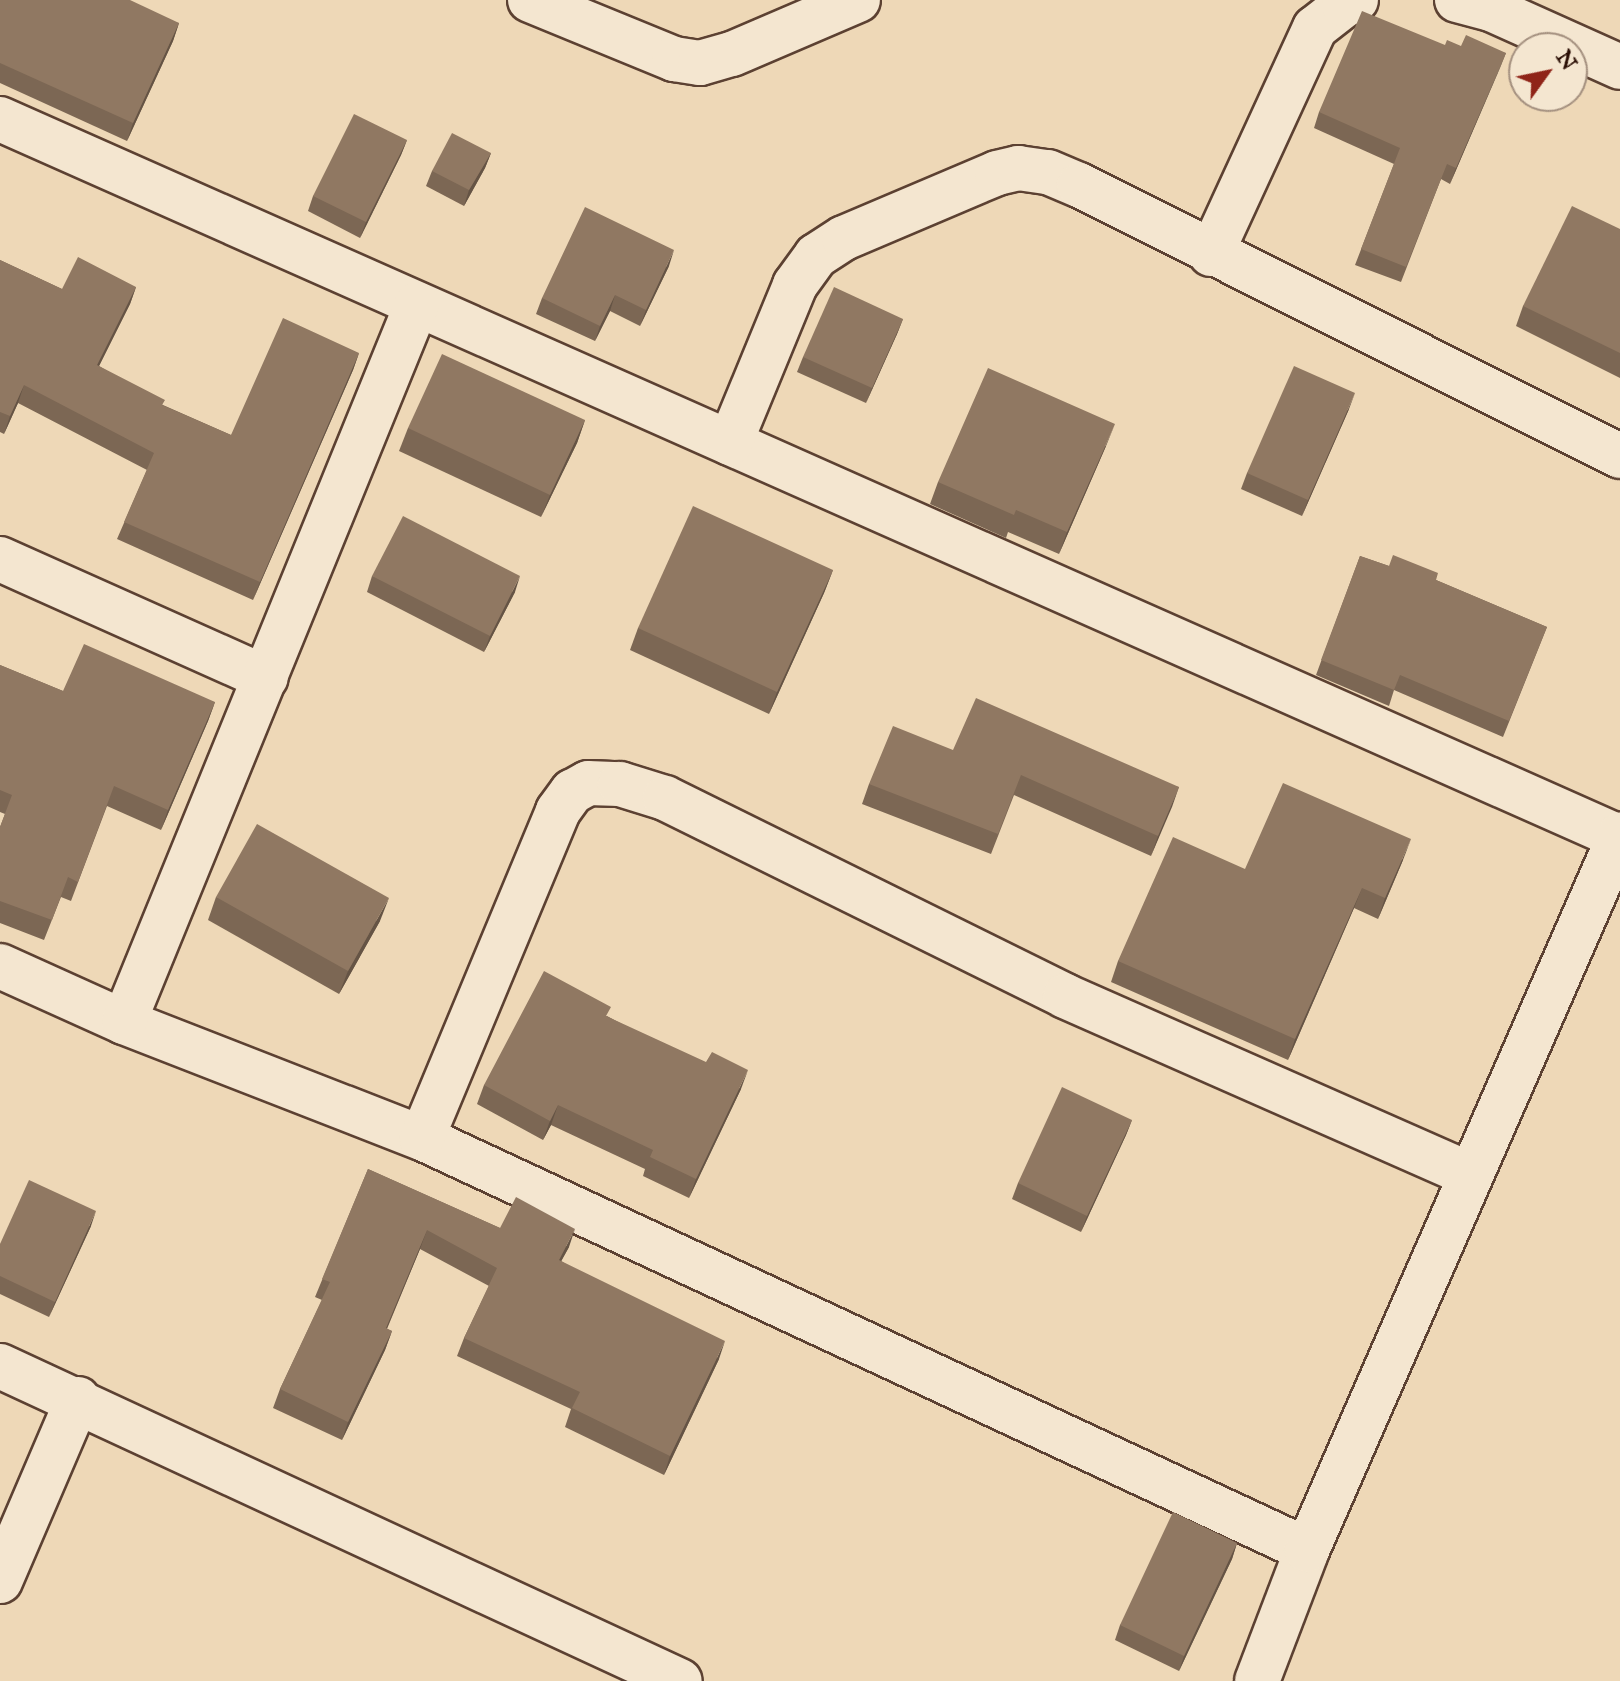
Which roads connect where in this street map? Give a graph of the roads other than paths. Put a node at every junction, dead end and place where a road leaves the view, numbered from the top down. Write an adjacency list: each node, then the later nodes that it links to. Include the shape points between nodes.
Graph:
1 (530, 0): 2 (street, via 674,59 700,63)
2 (858, 0)
3 (1356, 0): 8 (street, via 1315,28)
4 (1457, 0): 5 (street)
5 (1529, 12): 6 (street)
6 (1620, 67)
7 (0, 119): 9 (street)
8 (1211, 254): 10 (street, via 1048,172 1018,168 997,173 844,238 816,256 795,285); 11 (street)
9 (417, 304): 10 (street); 13 (street)
10 (730, 443): 14 (street)
11 (1620, 456)
12 (0, 559): 13 (street)
13 (266, 678): 16 (street)
14 (1619, 836): 18 (street)
15 (0, 966): 16 (street)
16 (124, 1022): 17 (street)
17 (422, 1138): 18 (street, via 558,811 572,792 588,783 620,784 665,798 1065,996); 21 (street)
18 (1470, 1175): 21 (street)
19 (0, 1366): 20 (street)
20 (78, 1399): 22 (street); 23 (street)
21 (1307, 1550): 24 (street)
22 (0, 1581)
23 (680, 1681)
24 (1257, 1681)

